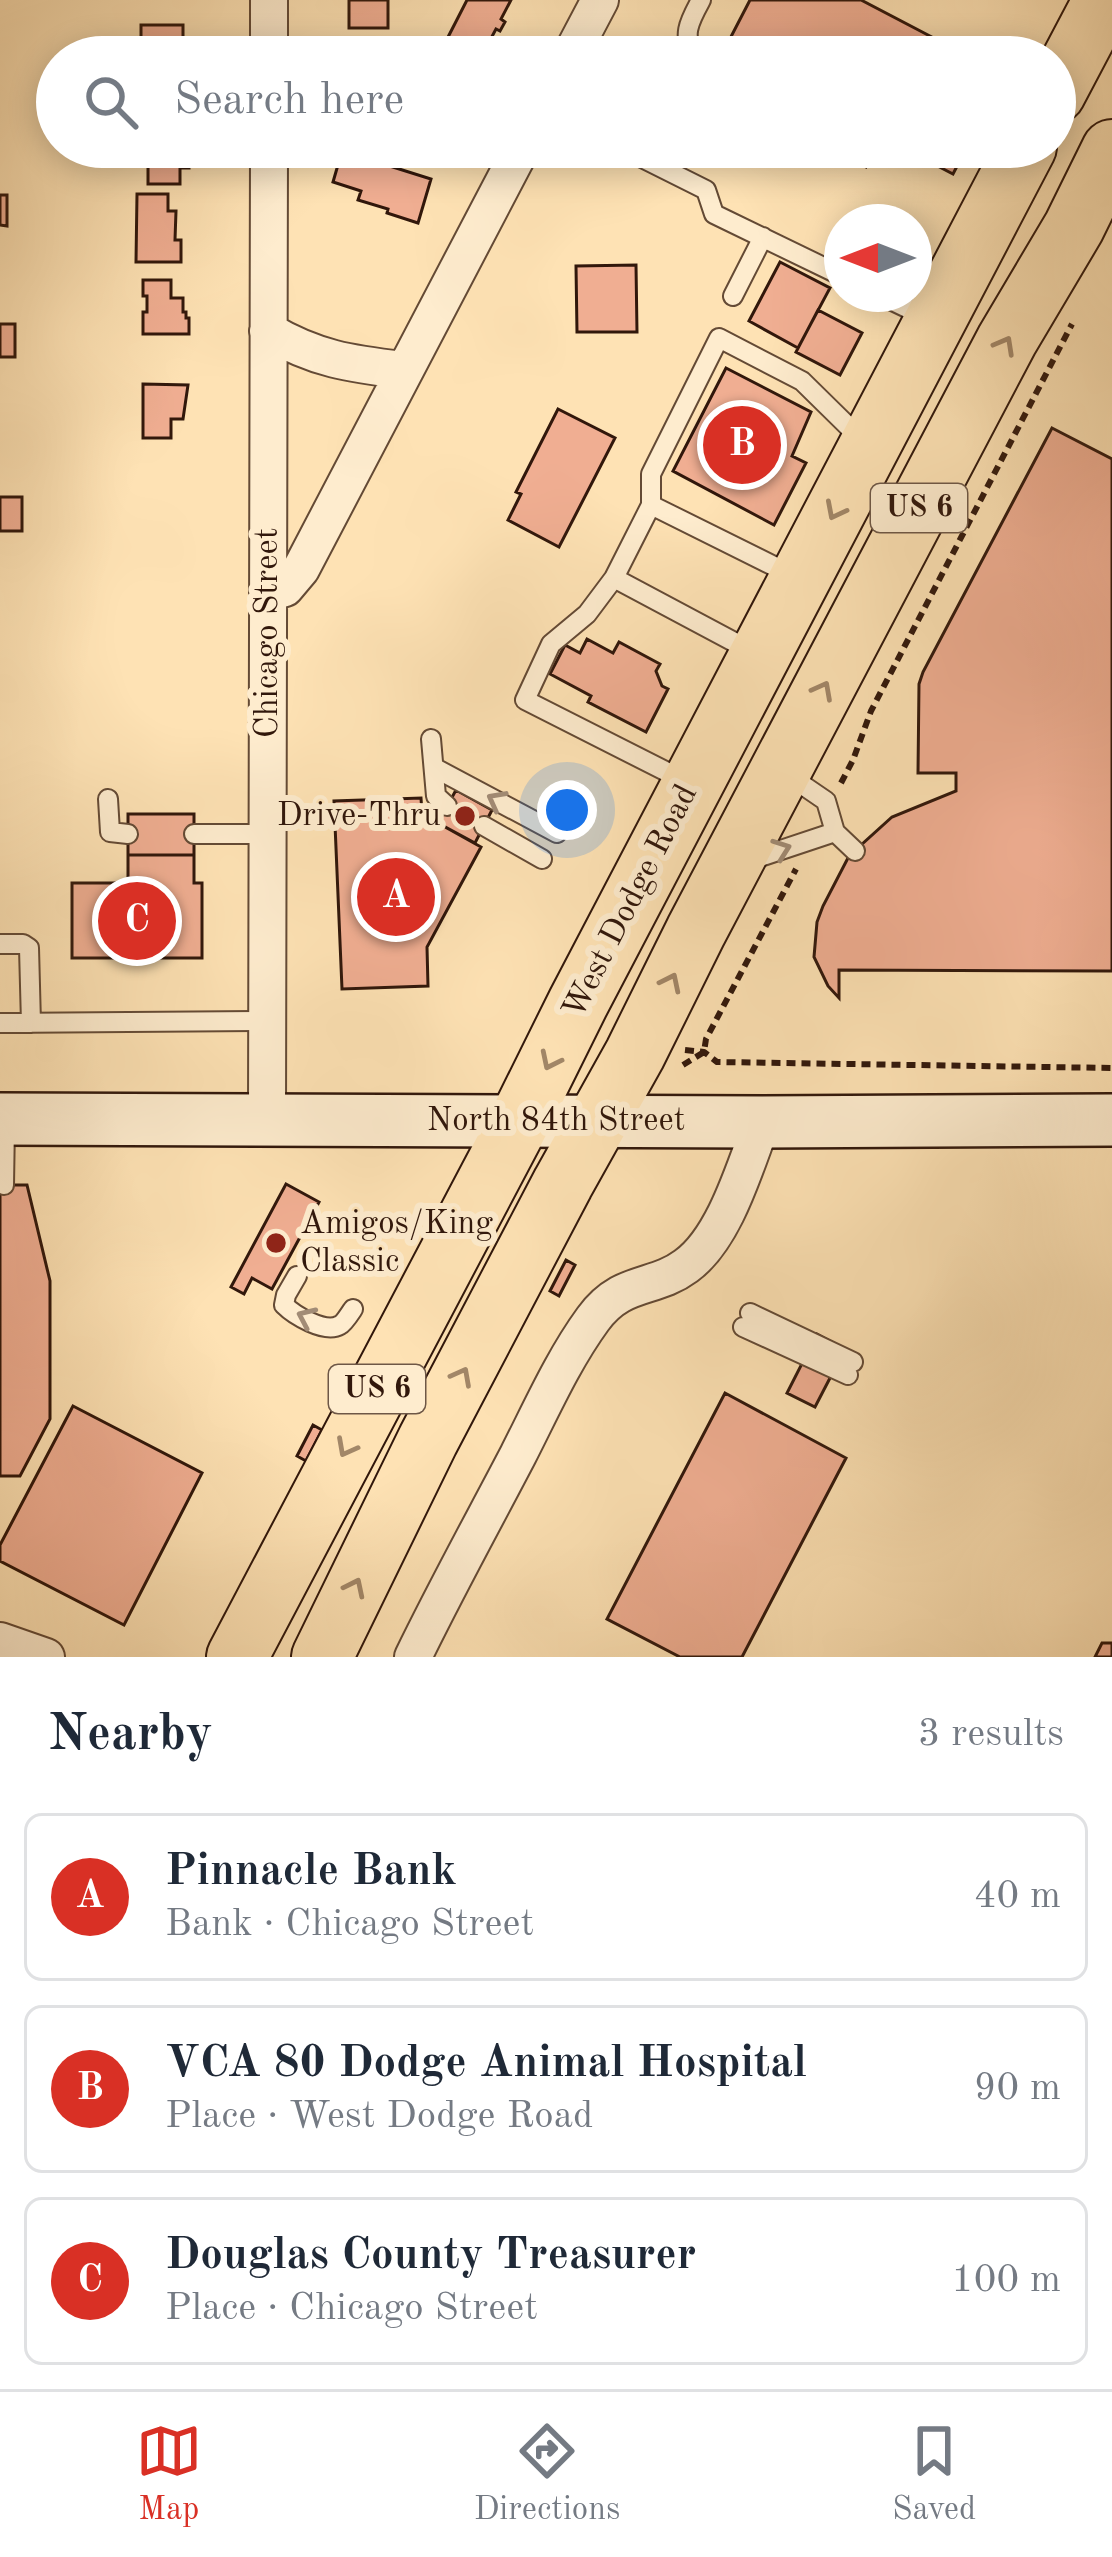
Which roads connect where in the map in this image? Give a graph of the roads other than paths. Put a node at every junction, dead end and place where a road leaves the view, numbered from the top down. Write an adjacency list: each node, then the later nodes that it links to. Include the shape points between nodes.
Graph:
1 (269, 0): 5 (street)
2 (600, 0): 6 (street)
3 (701, 0): 7 (lane)
4 (1104, 0): 8 (highway)
5 (269, 36)
6 (581, 36)
7 (687, 36)
8 (1076, 53)
9 (269, 168): 19 (street, Chicago Street)
10 (511, 168): 20 (street)
11 (662, 168): 14 (lane, via 706,190 714,214)
12 (1015, 168): 18 (highway, West Dodge Road / US 6)
13 (1099, 192): 29 (highway, US 6, one-way to 13, via 1007,340)
14 (763, 237): 15 (lane); 16 (lane)
15 (824, 267)
16 (733, 296)
17 (915, 312): 18 (lane)
18 (934, 321): 21 (highway, West Dodge Road / US 6)
19 (268, 331): 20 (street, via 318,356); 25 (street, Chicago Street)
20 (404, 370): 25 (street, via 298,575)
21 (868, 447): 22 (lane, via 802,381 719,338 650,474); 24 (highway, West Dodge Road / US 6, one-way to 24)
22 (651, 505): 23 (lane); 24 (lane)
23 (614, 578): 26 (lane); 30 (lane, via 551,644 526,700)
24 (800, 578): 26 (highway, West Dodge Road / US 6)
25 (268, 593): 38 (street, Chicago Street)
26 (760, 656): 30 (highway, West Dodge Road / US 6)
27 (431, 739): 28 (lane)
28 (435, 767): 32 (lane, via 436,796); 34 (lane, one-way to 28)
29 (781, 770): 35 (lane, via 826,801); 41 (highway, US 6)
30 (692, 784): 49 (highway, West Dodge Road / US 6, one-way to 49)
31 (108, 800): 36 (lane, via 110,832)
32 (447, 806)
33 (484, 826): 40 (lane)
34 (557, 832)
35 (835, 832): 39 (lane); 41 (lane, one-way to 35)
36 (128, 834)
37 (194, 834): 38 (lane)
38 (268, 834): 43 (street, Chicago Street)
39 (855, 851)
40 (542, 859)
41 (729, 868): 50 (highway, US 6, one-way to 41)
42 (0, 944): 45 (lane, via 29,948)
43 (268, 1021): 45 (lane); 47 (street, Chicago Street)
44 (0, 1023): 45 (lane)
45 (31, 1023)
46 (2, 1119): 47 (main road, North 84th Street); 52 (lane)
47 (268, 1119): 49 (main road, North 84th Street)
48 (1112, 1120): 51 (main road, North 84th Street)
49 (519, 1122): 50 (main road, North 84th Street); 59 (highway, West Dodge Road / US 6, one-way to 59)
50 (596, 1122): 51 (main road, North 84th Street); 60 (highway, US 6, one-way to 50)
51 (762, 1122): 61 (street, via 702,1252 682,1269 620,1293 590,1324)
52 (4, 1186)
53 (296, 1276): 54 (lane, one-way to 53, via 334,1327 291,1312 284,1305)
54 (353, 1309)
55 (746, 1320): 56 (lane)
56 (851, 1368)
57 (0, 1641): 58 (street)
58 (46, 1657)
59 (237, 1657)
60 (322, 1657)
61 (413, 1657)

